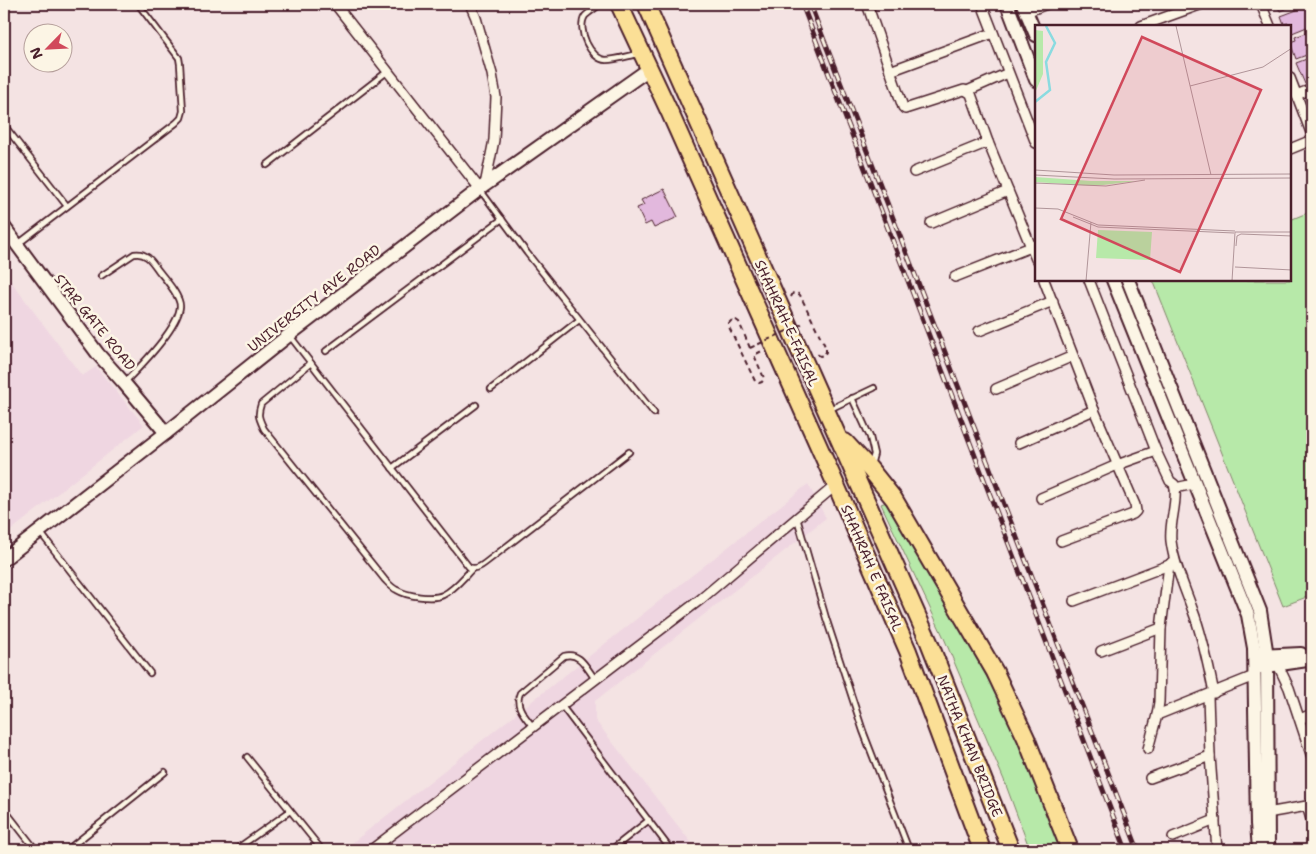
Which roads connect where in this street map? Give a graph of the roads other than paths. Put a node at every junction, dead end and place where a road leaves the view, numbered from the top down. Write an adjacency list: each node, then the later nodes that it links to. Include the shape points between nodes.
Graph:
1 (138, 4): 38 (lane, via 179,58 181,118)
2 (335, 4): 20 (street)
3 (470, 4): 36 (street, via 496,97 494,140)
4 (600, 4): 18 (lane, via 585,17 582,25 596,57 606,60)
5 (619, 4): 18 (highway, SHAHRAH-E-FAISAL)
6 (646, 4): 64 (highway, SHAHRAH-E-FAISAL)
7 (867, 4): 21 (street)
8 (982, 4): 16 (street)
9 (1007, 4): 23 (street)
10 (1047, 4): 13 (street)
11 (1202, 4): 14 (street)
12 (1261, 4): 15 (street)
13 (1025, 8): 17 (street)
14 (1144, 25)
15 (1267, 25)
16 (993, 33): 21 (street); 22 (street)
17 (1035, 33)
18 (641, 53): 19 (highway, SHAHRAH-E-FAISAL)
19 (649, 69): 36 (street, UNIVERSITY AVE ROAD); 75 (highway, SHAHRAH-E-FAISAL)
20 (388, 71): 34 (lane); 36 (street)
21 (890, 71): 26 (street, via 905,109)
22 (1008, 73): 26 (street); 30 (street)
23 (1035, 77)
24 (1291, 82): 27 (street)
25 (1312, 89): 27 (street)
26 (967, 91): 32 (street, via 971,94)
27 (1296, 95): 29 (street)
28 (4, 125): 38 (lane)
29 (1312, 135)
30 (1035, 140)
31 (1312, 140): 33 (street)
32 (988, 142): 35 (street); 37 (street)
33 (1291, 149)
34 (267, 164)
35 (914, 172)
36 (483, 187): 39 (lane); 53 (street, UNIVERSITY AVE ROAD)
37 (1008, 191): 40 (street); 43 (street)
38 (67, 206): 42 (lane)
39 (502, 219): 51 (lane); 54 (lane)
40 (931, 223)
41 (4, 227): 42 (street, STAR GATE ROAD)
42 (17, 245): 57 (street, STAR GATE ROAD, via 98,354)
43 (1033, 245): 45 (street)
44 (101, 276): 57 (lane, via 140,253 150,259 175,292 180,306 176,319 162,340 144,364)
45 (955, 277)
46 (1044, 281): 50 (street)
47 (1090, 281): 70 (street)
48 (1113, 281): 74 (street)
49 (1128, 281): 91 (street, via 1260,611)
50 (1053, 301): 52 (street); 55 (street)
51 (579, 320): 59 (lane); 65 (lane)
52 (979, 332)
53 (289, 335): 56 (lane); 67 (street, UNIVERSITY AVE ROAD)
54 (326, 351)
55 (1073, 356): 60 (street); 63 (street)
56 (311, 364): 72 (lane); 83 (lane, via 261,404 258,412 264,429 395,589 406,594 442,596)
57 (124, 382): 67 (street, STAR GATE ROAD)
58 (874, 388): 61 (lane)
59 (491, 389)
60 (996, 389)
61 (852, 398): 64 (lane); 73 (lane, via 873,447)
62 (476, 405): 72 (lane)
63 (1094, 410): 68 (street); 71 (street)
64 (826, 411): 66 (highway, SHAHRAH-E-FAISAL)
65 (654, 413)
66 (836, 433): 73 (highway); 86 (highway, SHAHRAH-E-FAISAL)
67 (166, 434): 79 (street, UNIVERSITY AVE ROAD)
68 (1019, 443)
69 (629, 452): 83 (lane, via 485,564)
70 (1156, 452): 71 (street); 76 (street)
71 (1117, 465): 77 (street); 80 (street, via 1136,510 1133,514)
72 (392, 468): 83 (lane)
73 (870, 469): 124 (highway, via 894,499 994,672 1026,738)
74 (1194, 484): 76 (street); 91 (street, via 1248,615 1254,648)
75 (836, 485): 78 (street); 87 (highway, SHAHRAH E FAISAL)
76 (1175, 488): 82 (street, via 1170,539)
77 (1041, 498)
78 (797, 518): 93 (street, via 701,598); 121 (lane, via 857,712)
79 (39, 531): 81 (street, UNIVERSITY AVE ROAD); 92 (lane)
80 (1061, 541)
81 (4, 559)
82 (1172, 562): 84 (street); 85 (street); 94 (street, via 1200,631)
83 (472, 569)
84 (1074, 601)
85 (1161, 628): 88 (street); 97 (street)
86 (929, 642): 123 (highway, NATHA KHAN BRIDGE)
87 (908, 651): 122 (highway, NATHA KHAN BRIDGE)
88 (1101, 651)
89 (1312, 651): 91 (street)
90 (1312, 658): 91 (street)
91 (1262, 665): 94 (street); 98 (street, via 1289,688); 109 (street); 126 (street)
92 (150, 672)
93 (595, 679): 95 (street); 99 (lane, via 580,659 564,656 520,693 519,707)
94 (1211, 694): 97 (street); 101 (street)
95 (561, 705): 99 (street); 110 (lane)
96 (1312, 714): 98 (street)
97 (1157, 715): 100 (street)
98 (1300, 719): 103 (street)
99 (533, 727): 118 (street)
100 (1148, 749)
101 (1210, 756): 105 (street); 111 (street)
102 (247, 757): 108 (lane)
103 (1312, 757)
104 (165, 772): 115 (lane)
105 (1150, 778)
106 (1310, 805): 109 (street); 112 (street)
107 (4, 809): 114 (lane)
108 (290, 811): 116 (lane); 117 (lane)
109 (1268, 813): 127 (street)
110 (649, 820): 119 (lane); 120 (lane)
111 (1215, 820): 113 (street); 125 (street)
112 (1312, 822)
113 (1173, 838)
114 (36, 850)
115 (67, 850)
116 (235, 850)
117 (322, 850)
118 (371, 850)
119 (611, 850)
120 (672, 850)
121 (909, 850)
122 (982, 850)
123 (1011, 850)
124 (1070, 850)
125 (1217, 850)
126 (1259, 850)
127 (1268, 850)

